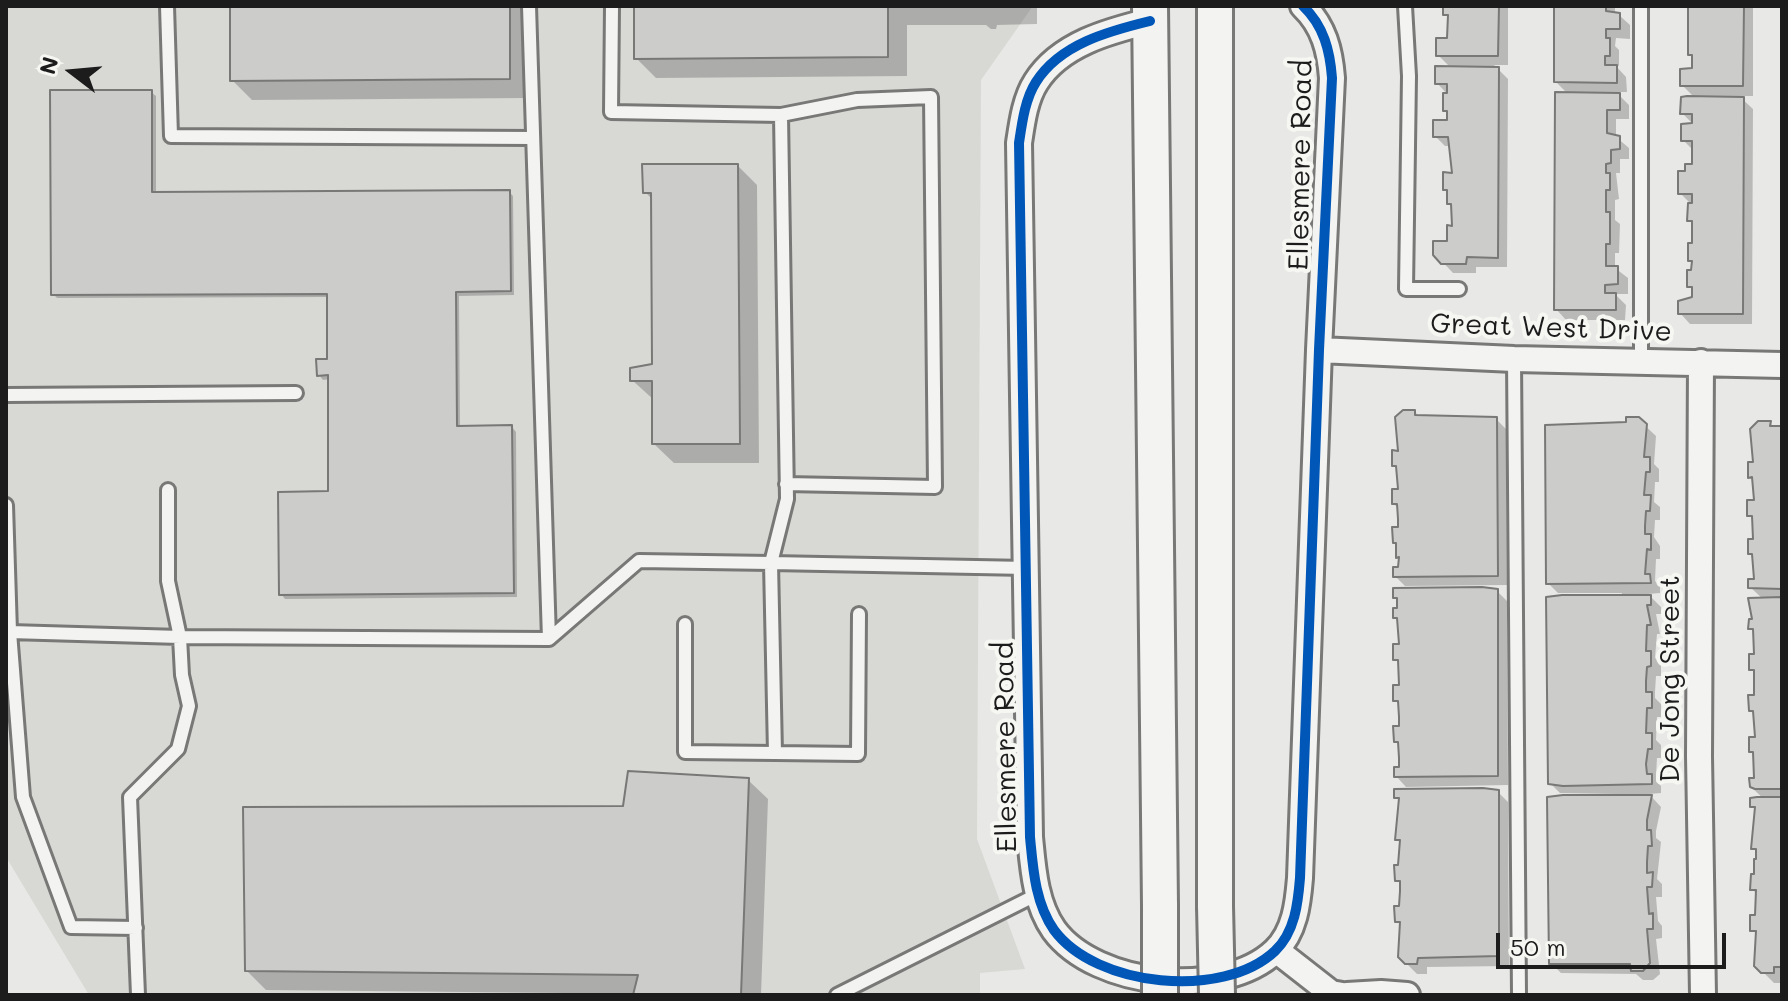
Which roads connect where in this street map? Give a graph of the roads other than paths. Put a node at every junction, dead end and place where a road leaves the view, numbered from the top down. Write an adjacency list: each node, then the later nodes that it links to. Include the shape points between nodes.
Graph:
1 (167, 6): 10 (lane, via 171,136)
2 (529, 6): 10 (lane)
3 (612, 6): 9 (lane, via 611,112)
4 (1215, 6): 37 (main road, bridge)
5 (1303, 6): 12 (street, Ellesmere Road, via 1320,27 1332,78)
6 (1405, 6): 11 (lane, via 1406,289)
7 (1641, 6): 14 (lane)
8 (1150, 13): 23 (street, Ellesmere Road, via 1062,54 1036,82 1024,115 1019,143); 36 (main road, Ellesmere Road, bridge)
9 (781, 115): 19 (lane); 19 (lane, via 857,100 931,97 935,487)
10 (533, 138): 28 (lane)
11 (1459, 289)
12 (1319, 350): 13 (street, Great West Drive); 32 (street, Ellesmere Road, via 1300,878 1293,921)
13 (1514, 359): 14 (street, Great West Drive); 40 (lane)
14 (1641, 361): 15 (street, Great West Drive)
15 (1701, 362): 16 (street, Great West Drive); 41 (street, De Jong Street)
16 (1782, 365)
17 (296, 393): 18 (lane)
18 (6, 395)
19 (786, 484): 22 (lane)
20 (168, 490): 27 (lane, via 168,581)
21 (6, 505): 26 (lane)
22 (771, 563): 23 (lane); 28 (lane, via 639,561); 29 (lane)
23 (1027, 568): 30 (street, Ellesmere Road, via 1030,837)
24 (859, 614): 29 (lane, via 858,754)
25 (685, 624): 29 (lane, via 685,752)
26 (10, 632): 27 (lane); 31 (lane, via 23,797 71,927)
27 (180, 637): 28 (lane); 31 (lane, via 189,706 178,749 130,797)
28 (549, 639)
29 (775, 753)
30 (1038, 894): 32 (street, Ellesmere Road, via 1052,928 1076,952 1095,964 1145,978 1206,980 1238,974); 35 (lane)
31 (136, 928): 34 (lane)
32 (1276, 950): 38 (street, via 1331,993)
33 (1381, 994): 38 (street); 39 (street)
34 (138, 995)
35 (837, 995)
36 (1160, 995)
37 (1217, 995)
38 (1344, 995)
39 (1407, 995)
40 (1519, 995)
41 (1703, 995)

